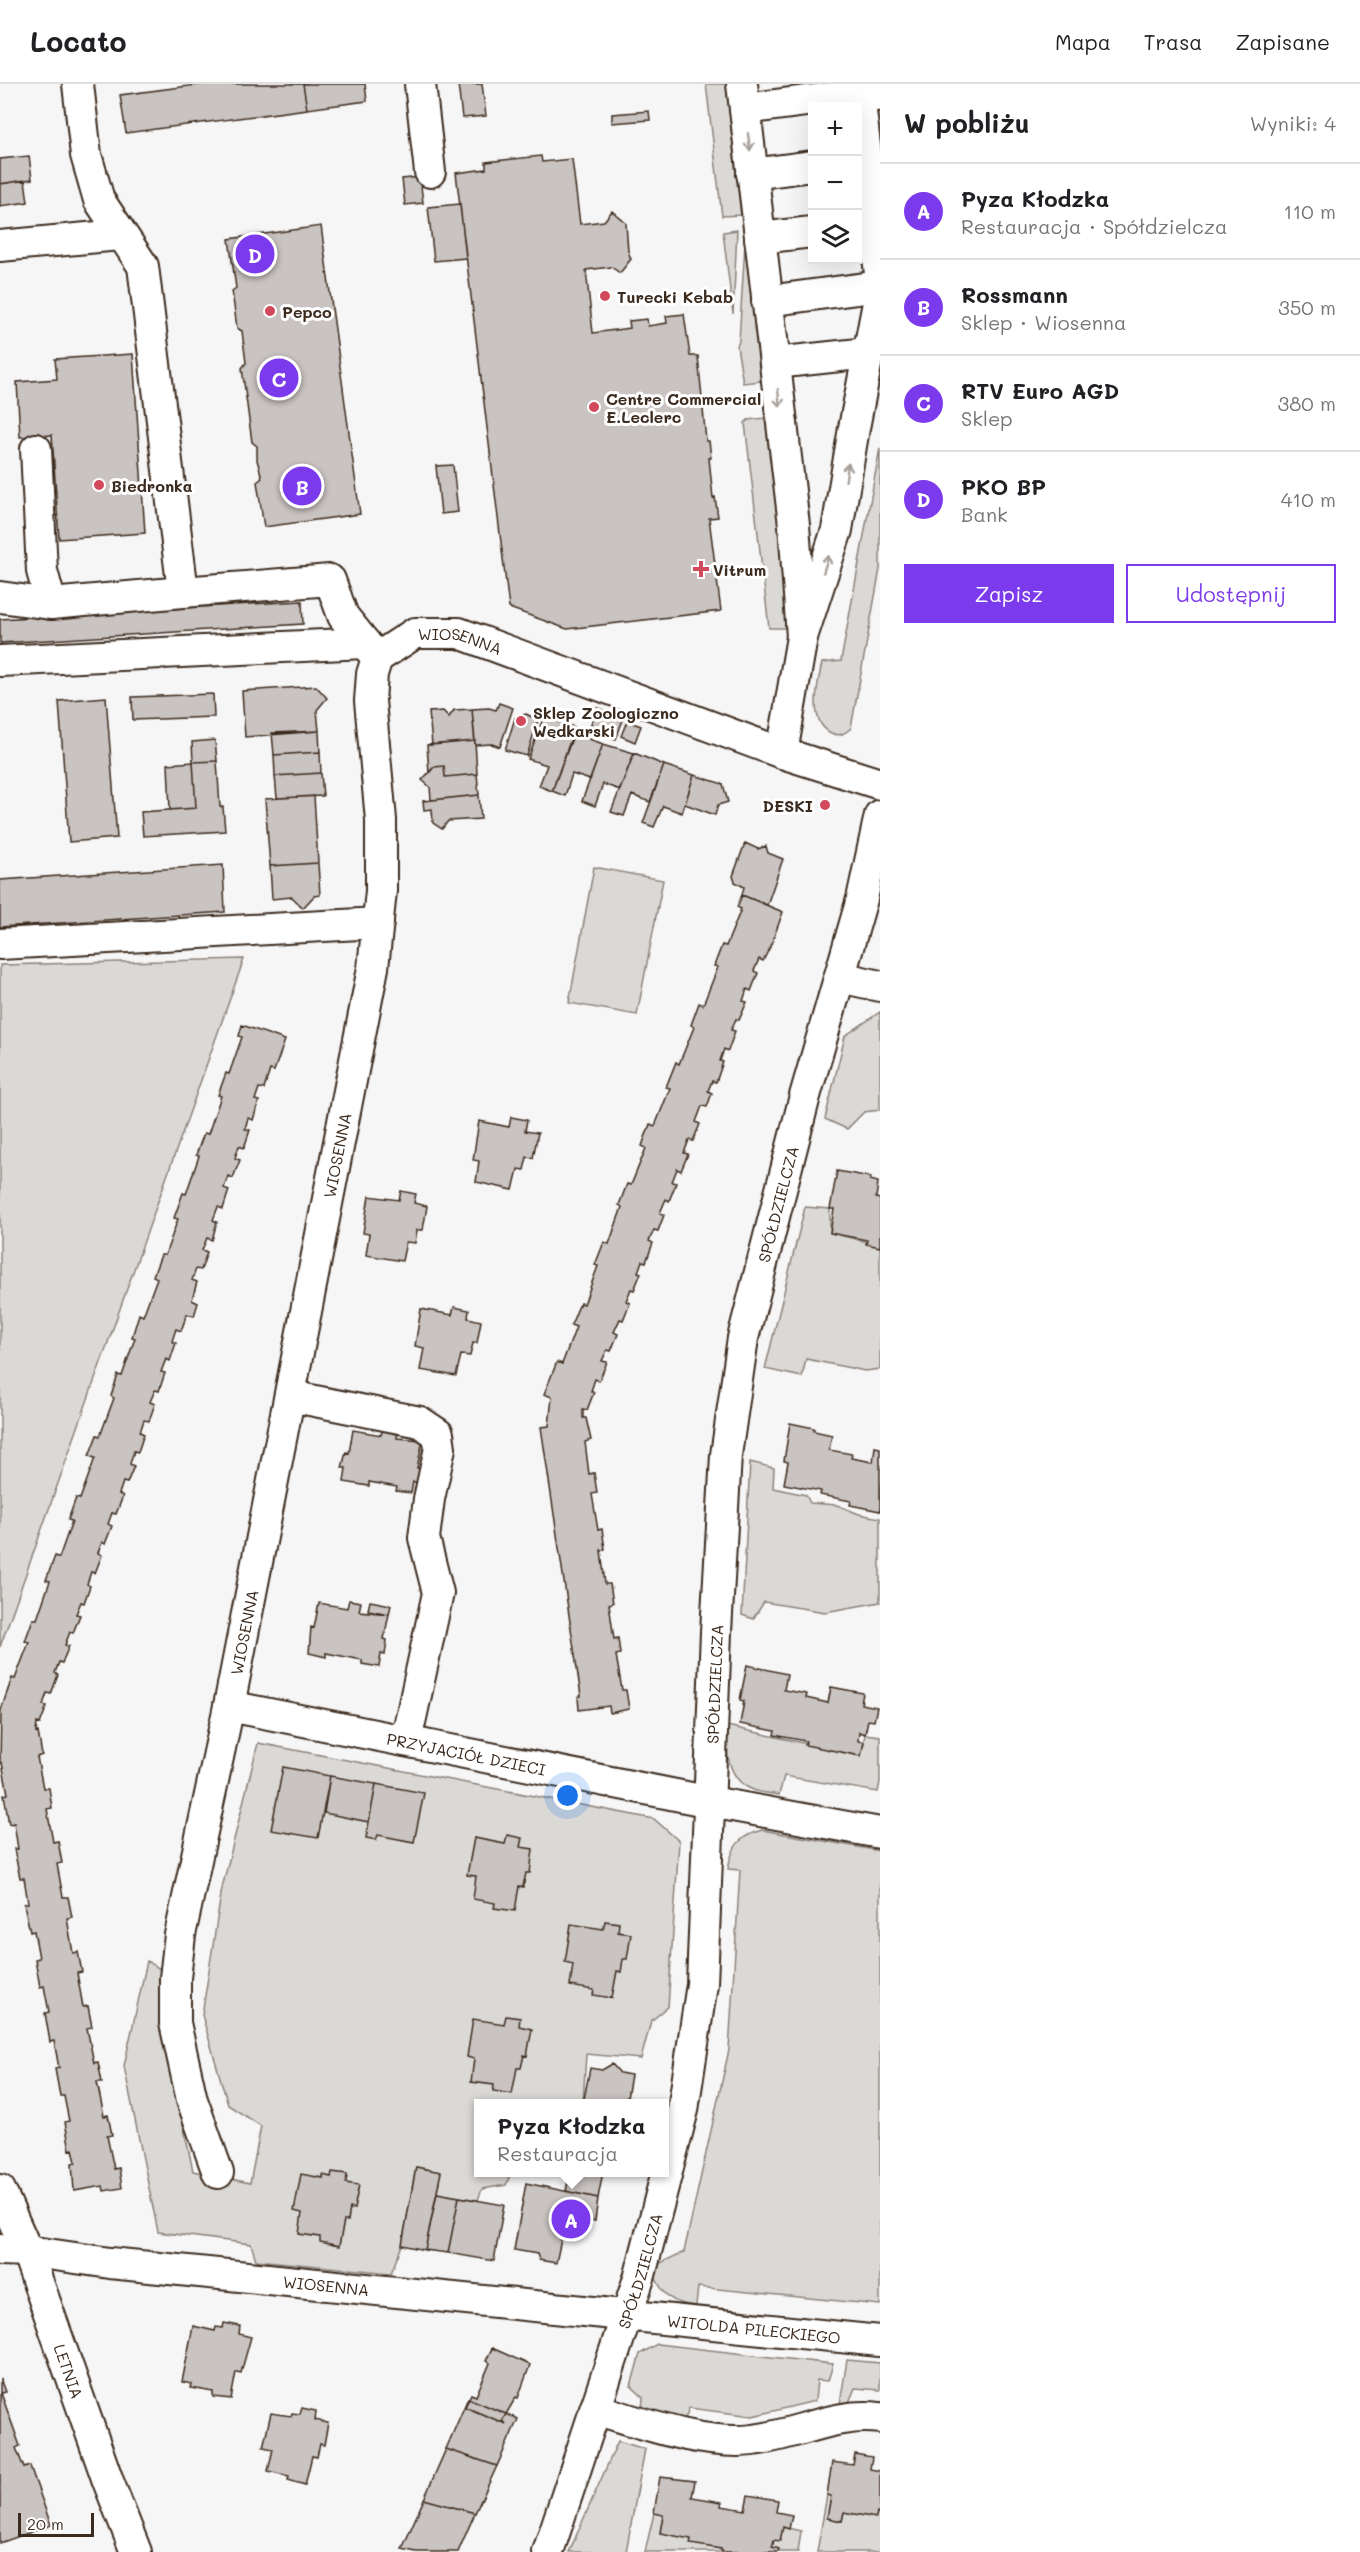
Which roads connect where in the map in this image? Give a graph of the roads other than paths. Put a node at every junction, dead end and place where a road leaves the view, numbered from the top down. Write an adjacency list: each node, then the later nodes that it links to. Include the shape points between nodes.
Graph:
1 (78, 84): 11 (street, via 86,155 99,200)
2 (420, 84): 7 (street)
3 (870, 92): 4 (street); 5 (street)
4 (743, 97): 8 (street, one-way to 8)
5 (862, 160): 9 (street)
6 (808, 167): 8 (street)
7 (430, 172)
8 (752, 174): 12 (street)
9 (866, 225): 14 (street)
10 (808, 233): 12 (street)
11 (120, 235): 13 (street); 23 (street, via 143,266)
12 (760, 238): 17 (street)
13 (0, 246)
14 (880, 274)
15 (880, 286): 17 (street)
16 (880, 292): 18 (street)
17 (767, 301): 19 (street)
18 (868, 352): 19 (street); 22 (street, one-way to 18)
19 (775, 363): 21 (street, one-way to 21)
20 (36, 449): 25 (street, via 42,571)
21 (794, 525): 22 (street); 26 (street)
22 (837, 530): 26 (street, one-way to 22)
23 (183, 592): 25 (street); 27 (street, via 330,580 343,616)
24 (0, 597): 25 (street)
25 (51, 604)
26 (802, 637): 29 (street)
27 (371, 651): 28 (street); 29 (street, WIOSENNA, via 415,633 459,633); 32 (street, WIOSENNA, via 370,701 381,820)
28 (0, 661)
29 (782, 753): 30 (street, WIOSENNA)
30 (880, 784)
31 (880, 815): 34 (street, SPÓŁDZIELCZA)
32 (378, 923): 33 (street); 36 (street, WIOSENNA, via 373,968)
33 (0, 944)
34 (840, 977): 35 (street); 39 (street, SPÓŁDZIELCZA, via 805,1096 735,1378 724,1490)
35 (880, 986)
36 (290, 1396): 37 (street, WIOSENNA); 38 (street, via 420,1422 438,1434 440,1448 424,1538 438,1593)
37 (229, 1706): 38 (street, PRZYJACIÓŁ DZIECI); 42 (street, WIOSENNA, via 180,1935 175,1978 175,2024 192,2100)
38 (406, 1741): 39 (street, PRZYJACIÓŁ DZIECI)
39 (711, 1802): 40 (street, PRZYJACIÓŁ DZIECI); 41 (street, SPÓŁDZIELCZA, via 702,1984 683,2110)
40 (880, 1833)
41 (669, 2161)
42 (218, 2173)
43 (665, 2177): 46 (street, SPÓŁDZIELCZA)
44 (0, 2190): 45 (street, LETNIA)
45 (14, 2250): 46 (street, WIOSENNA); 50 (street, LETNIA)
46 (627, 2315): 47 (street, WITOLDA PILECKIEGO); 48 (street, SPÓŁDZIELCZA)
47 (880, 2341)
48 (595, 2409): 49 (street, via 679,2432 729,2440 773,2438 849,2417); 51 (street, SPÓŁDZIELCZA)
49 (880, 2418)
50 (136, 2552)
51 (548, 2552)

